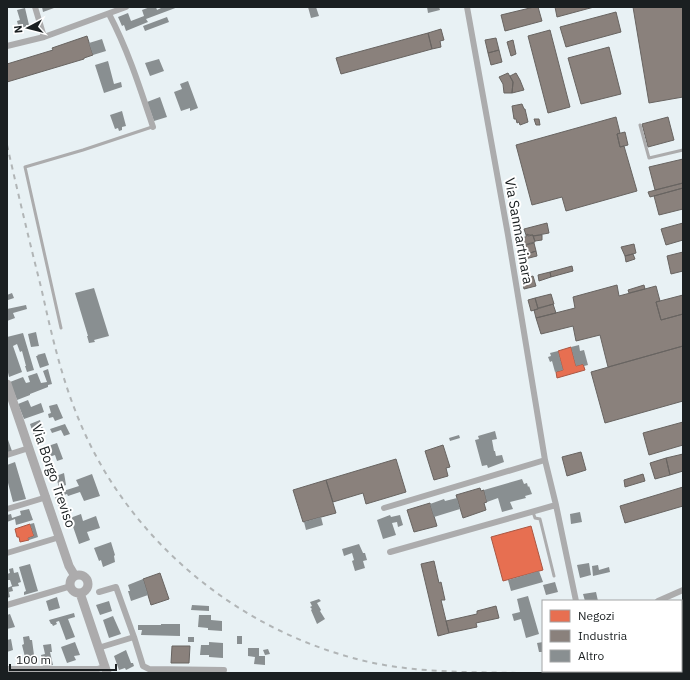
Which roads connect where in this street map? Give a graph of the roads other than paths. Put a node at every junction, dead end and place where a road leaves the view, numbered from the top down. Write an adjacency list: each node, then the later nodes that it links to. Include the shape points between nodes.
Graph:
1 (35, 7): 5 (street)
2 (126, 7): 4 (street)
3 (467, 7): 14 (street, Via Sanmartinara)
4 (111, 11): 5 (street); 8 (street, via 139,84)
5 (44, 37): 6 (street)
6 (7, 46)
7 (640, 125): 9 (lane, via 649,158)
8 (152, 127): 10 (lane, via 25,167)
9 (683, 150)
10 (61, 328)
11 (7, 384): 12 (street, Via Borgo Treviso)
12 (29, 448): 13 (street); 15 (street, Via Borgo Treviso)
13 (7, 456)
14 (545, 460): 16 (street, Via Sanmartinara); 17 (street)
15 (47, 497): 18 (street); 20 (street, Via Borgo Treviso)
16 (556, 506): 19 (street); 29 (street, Via Sanmartinara)
17 (384, 508)
18 (7, 509)
19 (533, 512): 21 (street); 24 (lane, via 535,518 540,519)
20 (60, 537): 22 (street); 23 (street, Via Borgo Treviso, via 69,566)
21 (390, 552)
22 (7, 553)
23 (75, 576): 25 (street, via 70,581); 28 (street, Via Borgo Treviso, via 83,575 88,582 87,589)
24 (554, 576)
25 (70, 586): 28 (street); 31 (street)
26 (683, 590): 30 (street)
27 (99, 592): 32 (street, via 116,587)
28 (80, 593): 33 (street)
29 (576, 600)
30 (660, 600)
31 (7, 605)
32 (134, 637): 33 (street); 36 (street, via 143,666 149,669)
33 (98, 648): 35 (street)
34 (7, 669): 35 (street)
35 (106, 670)
36 (224, 670)

